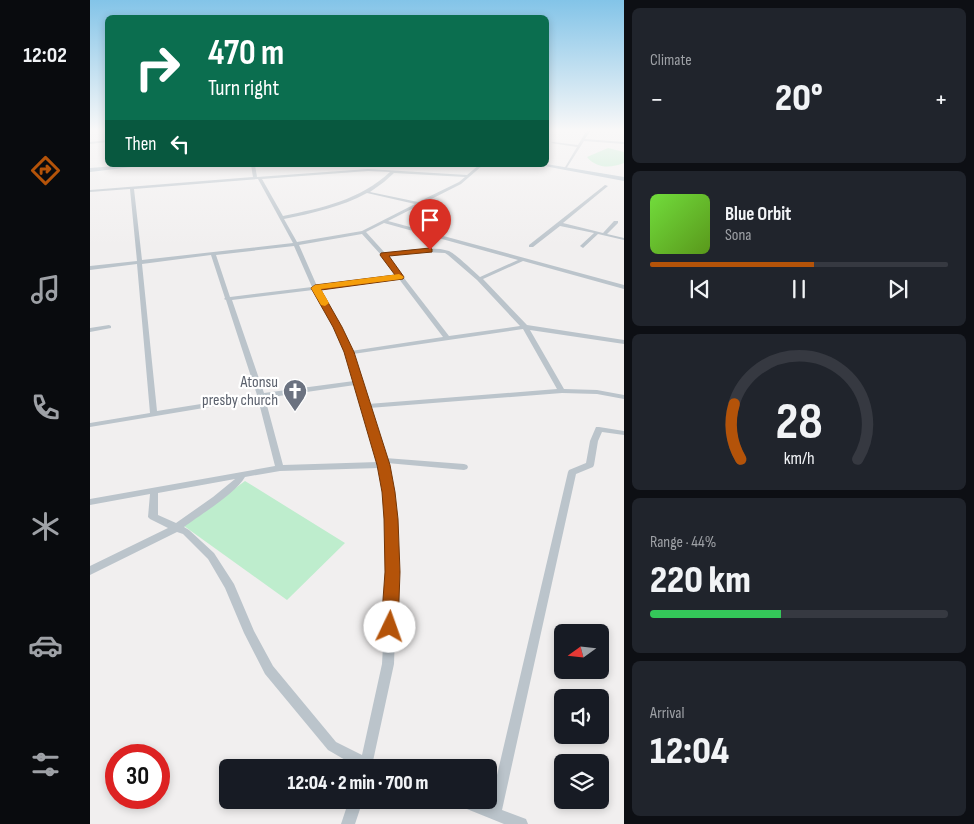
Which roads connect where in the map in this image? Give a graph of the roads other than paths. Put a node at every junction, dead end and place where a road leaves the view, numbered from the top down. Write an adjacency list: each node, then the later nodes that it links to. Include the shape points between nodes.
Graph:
1 (107, 168): 5 (street)
2 (254, 168): 8 (street)
3 (477, 168): 7 (street)
4 (567, 168): 9 (street)
5 (90, 170)
6 (394, 171): 7 (street); 8 (street); 13 (street, via 384,182)
7 (469, 176): 14 (street)
8 (257, 178): 11 (street); 15 (street)
9 (624, 178)
10 (606, 186): 18 (street)
11 (132, 188): 12 (street); 29 (street)
12 (90, 191)
13 (366, 192): 14 (street); 15 (street, via 334,206)
14 (420, 204): 16 (street)
15 (281, 218): 23 (street)
16 (385, 222): 19 (street); 28 (street)
17 (616, 222): 21 (street)
18 (559, 224): 20 (street); 24 (street)
19 (363, 232): 23 (street); 27 (street)
20 (597, 233): 21 (street); 25 (street)
21 (603, 235): 22 (street)
22 (624, 240)
23 (296, 244): 26 (street); 34 (street)
24 (531, 246)
25 (583, 246)
26 (213, 254): 29 (street); 35 (street)
27 (384, 255): 31 (street); 32 (street, via 422,250 446,252)
28 (524, 259): 32 (street); 33 (street)
29 (140, 263): 30 (street); 47 (street)
30 (90, 268)
31 (400, 277): 34 (street); 39 (street)
32 (479, 279): 37 (street)
33 (624, 287)
34 (315, 288): 35 (street); 41 (street)
35 (227, 299): 44 (street)
36 (109, 327): 38 (street)
37 (525, 327): 39 (street); 40 (street); 43 (street)
38 (90, 330)
39 (448, 339): 41 (street)
40 (624, 342)
41 (349, 352): 42 (street)
42 (357, 383): 44 (street); 46 (street)
43 (562, 391): 45 (street); 46 (street)
44 (260, 396): 47 (street); 52 (street)
45 (624, 397)
46 (365, 406): 50 (street)
47 (154, 414): 48 (street)
48 (90, 424)
49 (624, 432): 62 (street, via 599,429 590,465 572,472)
50 (382, 462): 51 (street); 52 (street); 59 (street, via 389,492 392,572 388,664)
51 (464, 467)
52 (280, 468): 53 (street)
53 (242, 475): 54 (street); 56 (street)
54 (154, 491): 55 (street); 56 (street, via 153,517)
55 (90, 502)
56 (176, 528): 57 (street); 58 (street, via 186,532 211,556 230,587 269,670 332,746)
57 (90, 571)
58 (356, 759)
59 (370, 759)
60 (353, 809): 63 (street)
61 (486, 809): 62 (street)
62 (494, 812): 64 (street)
63 (348, 824)
64 (521, 824)

